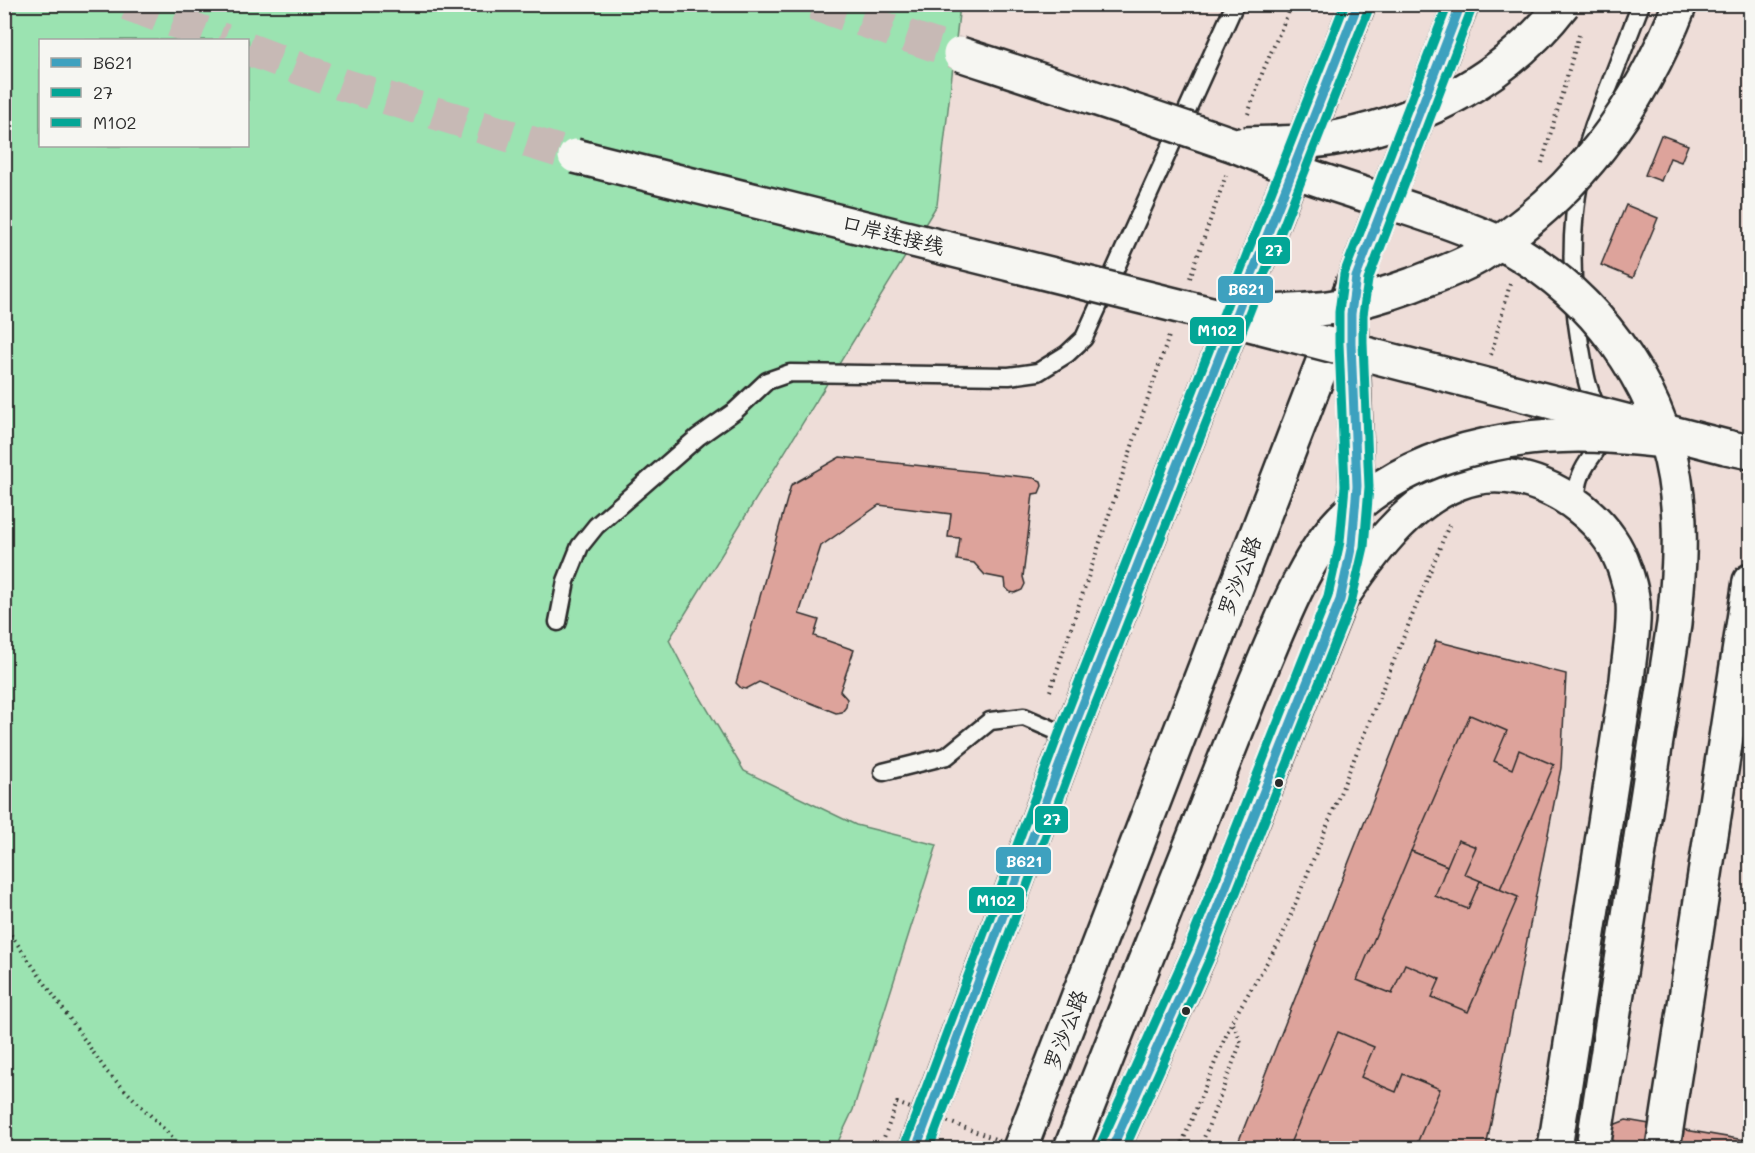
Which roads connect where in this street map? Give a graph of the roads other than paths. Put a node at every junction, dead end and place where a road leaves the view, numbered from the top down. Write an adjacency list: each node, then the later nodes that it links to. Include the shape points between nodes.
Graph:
1 (1235, 4): 16 (lane, via 1084,338 1067,354 1038,372 1009,376 790,373 766,381 596,526 580,546)
2 (1358, 4): 17 (main road)
3 (1461, 4): 10 (main road, 罗沙公路)
4 (1563, 4): 9 (main road, bridge, via 1547,26 1515,56 1445,102 1398,121 1340,137 1285,143)
5 (1641, 4): 13 (lane, via 1594,125 1575,210 1575,311 1587,382 1608,432 1578,479)
6 (1680, 4): 11 (main road, bridge, via 1653,64 1596,153 1560,193 1520,228 1477,257 1387,294 1333,307)
7 (960, 54): 9 (main road, bridge)
8 (575, 156): 11 (main road, 口岸连接线, bridge)
9 (1229, 157): 24 (main road, bridge, via 1306,175 1430,214 1520,253 1592,312 1622,350 1657,418 1677,496 1679,573)
10 (1356, 277): 15 (main road, via 1351,323 1357,486 1352,544); 20 (main road, 罗沙公路)
11 (1211, 315): 12 (main road, 口岸连接线, bridge)
12 (1738, 449): 21 (main road, bridge, via 1578,435 1484,446 1440,458 1401,476 1365,497 1334,528 1311,562 1261,670)
13 (1577, 506): 15 (main road, via 1550,489 1508,476 1484,476 1458,483 1429,499 1387,536); 23 (main road, via 1610,539 1628,580 1633,603 1627,680)
14 (1750, 581): 25 (main road)
15 (1340, 600): 22 (main road, via 1199,954)
16 (558, 622)
17 (1070, 737): 18 (lane, via 1024,717 990,721 947,756); 19 (main road)
18 (884, 772)
19 (916, 1149)
20 (1020, 1149)
21 (1071, 1149)
22 (1112, 1149)
23 (1555, 1149)
24 (1593, 1149)
25 (1663, 1149)

